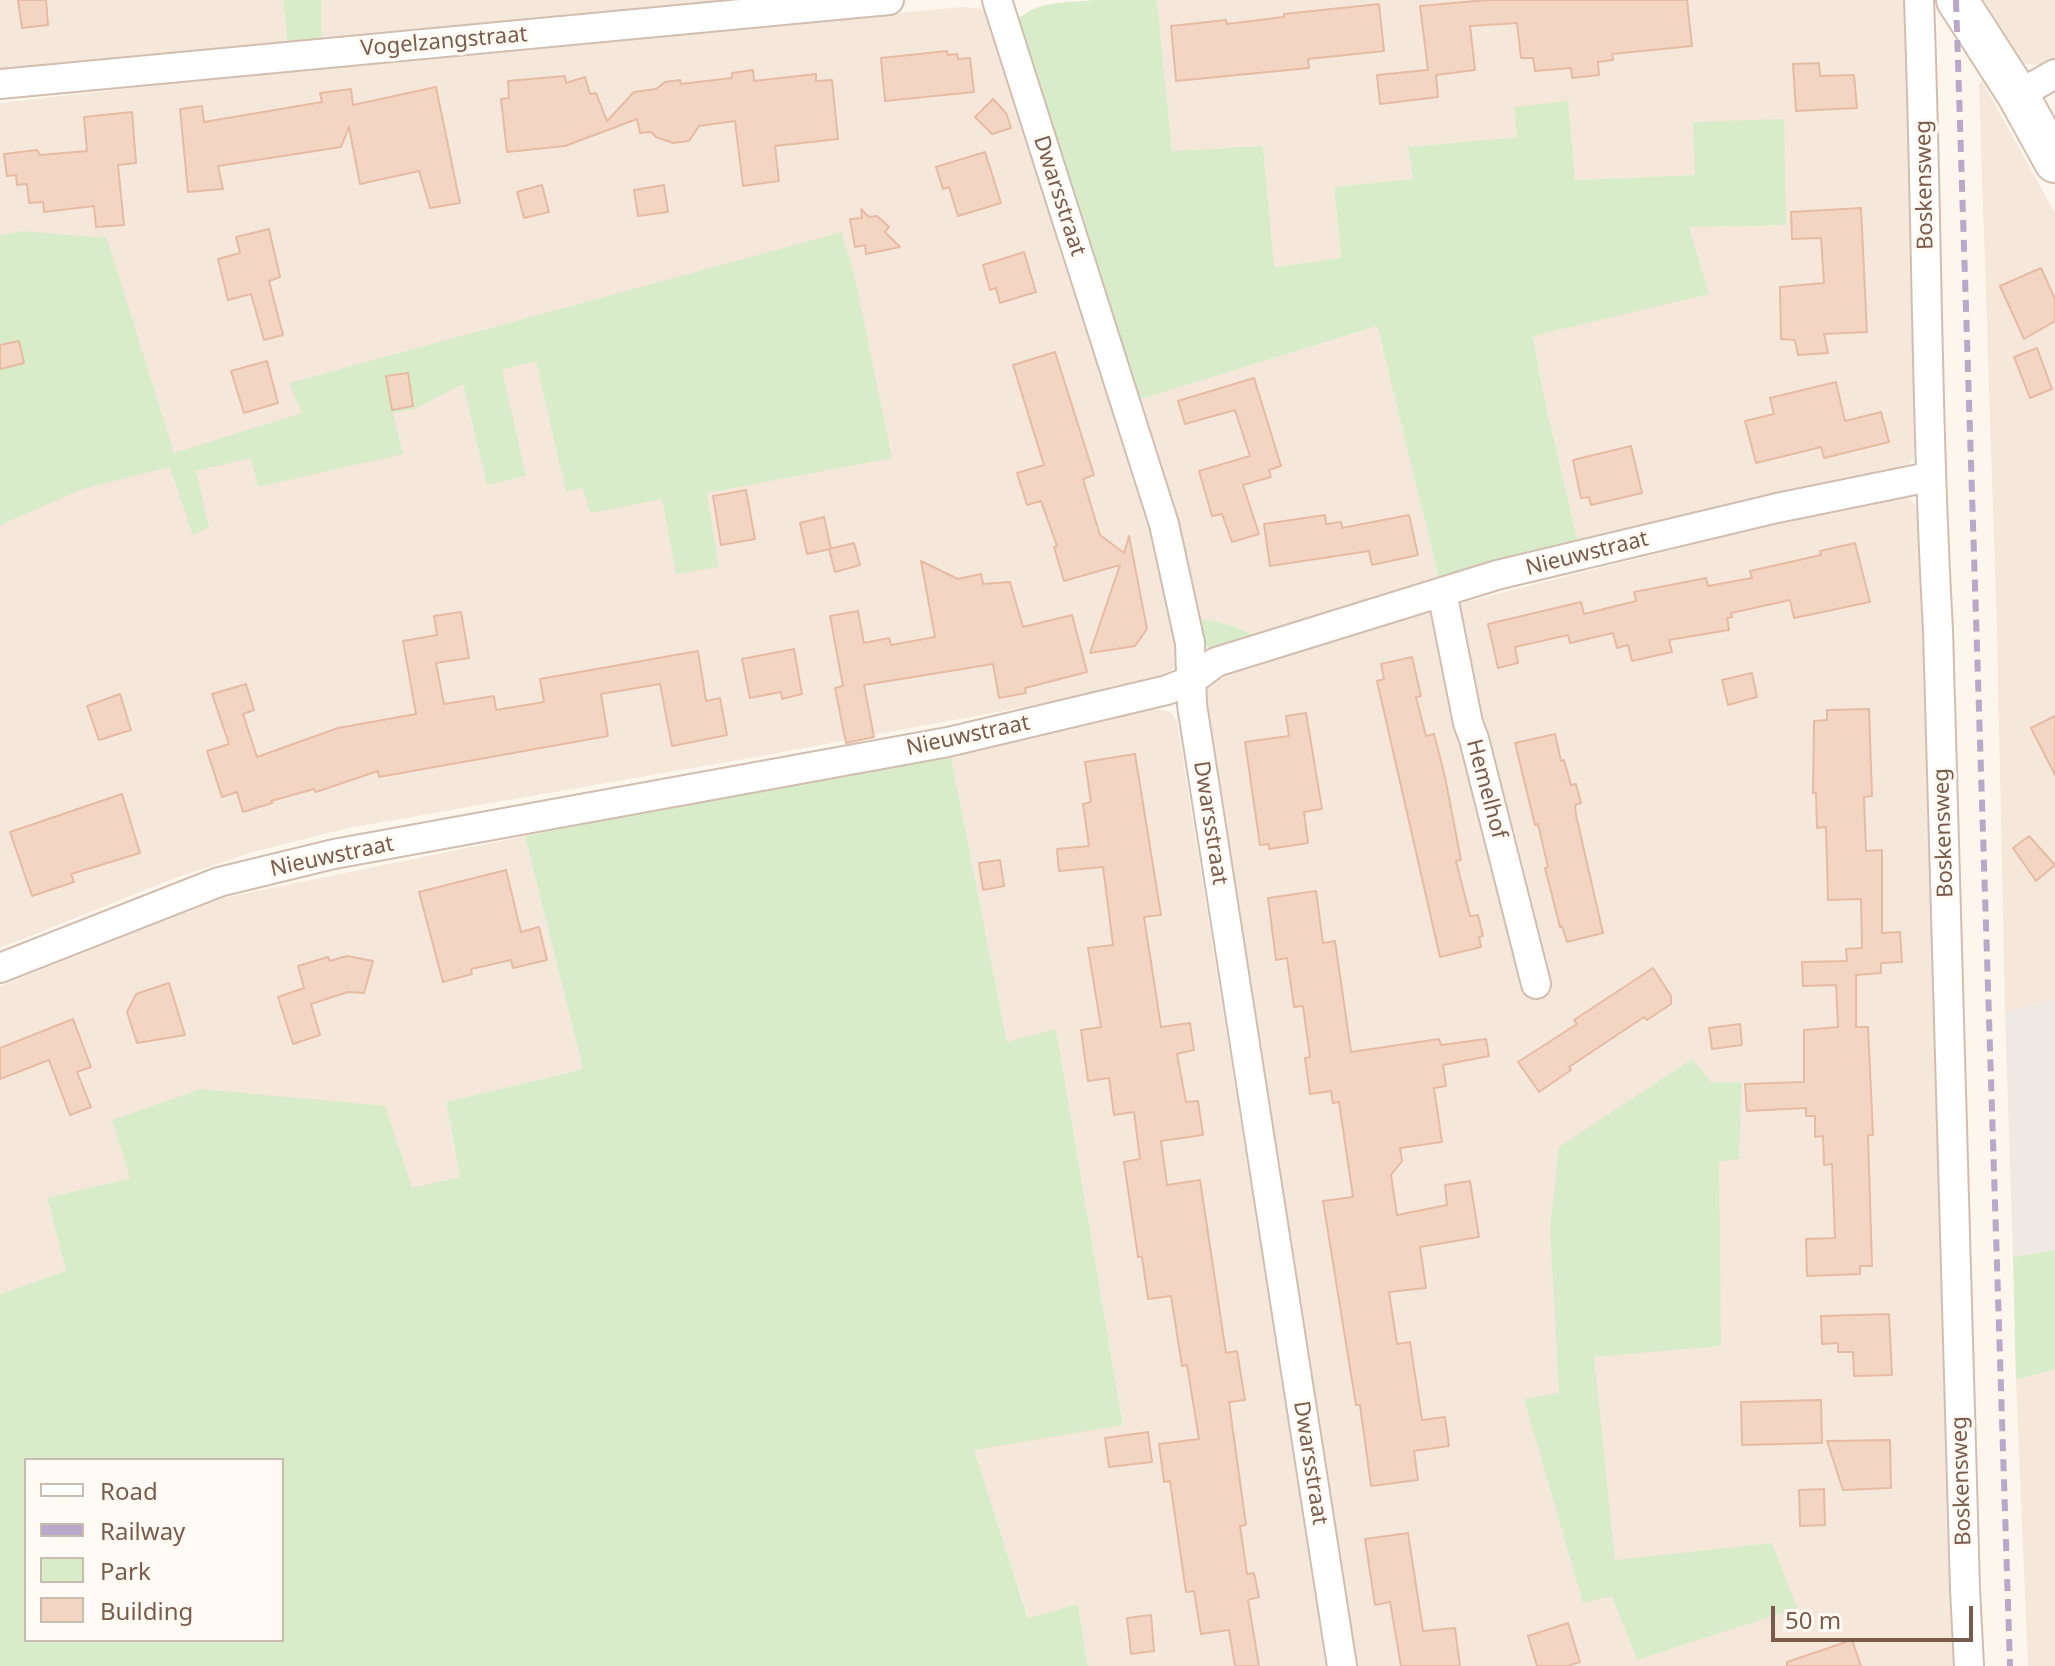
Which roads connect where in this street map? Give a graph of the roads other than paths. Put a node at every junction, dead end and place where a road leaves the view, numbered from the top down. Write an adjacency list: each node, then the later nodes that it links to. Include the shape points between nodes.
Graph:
1 (889, 0): 6 (street, Vogelzangstraat)
2 (997, 0): 11 (street, Dwarsstraat, via 1164,524 1190,643)
3 (1919, 0): 9 (street, Boskensweg)
4 (1957, 0): 7 (street)
5 (2055, 74): 7 (street)
6 (0, 84)
7 (2018, 95): 8 (street)
8 (2055, 162)
9 (1929, 477): 10 (street, Nieuwstraat, via 1761,512); 15 (street, Boskensweg)
10 (1442, 592): 11 (street, Nieuwstraat, via 1216,662); 13 (street, Hemelhof, via 1468,723)
11 (1192, 680): 12 (street, Nieuwstraat, via 948,742 334,854 219,882); 14 (street, Dwarsstraat, via 1196,737)
12 (0, 968)
13 (1536, 984)
14 (1342, 1666)
15 (1969, 1666)

